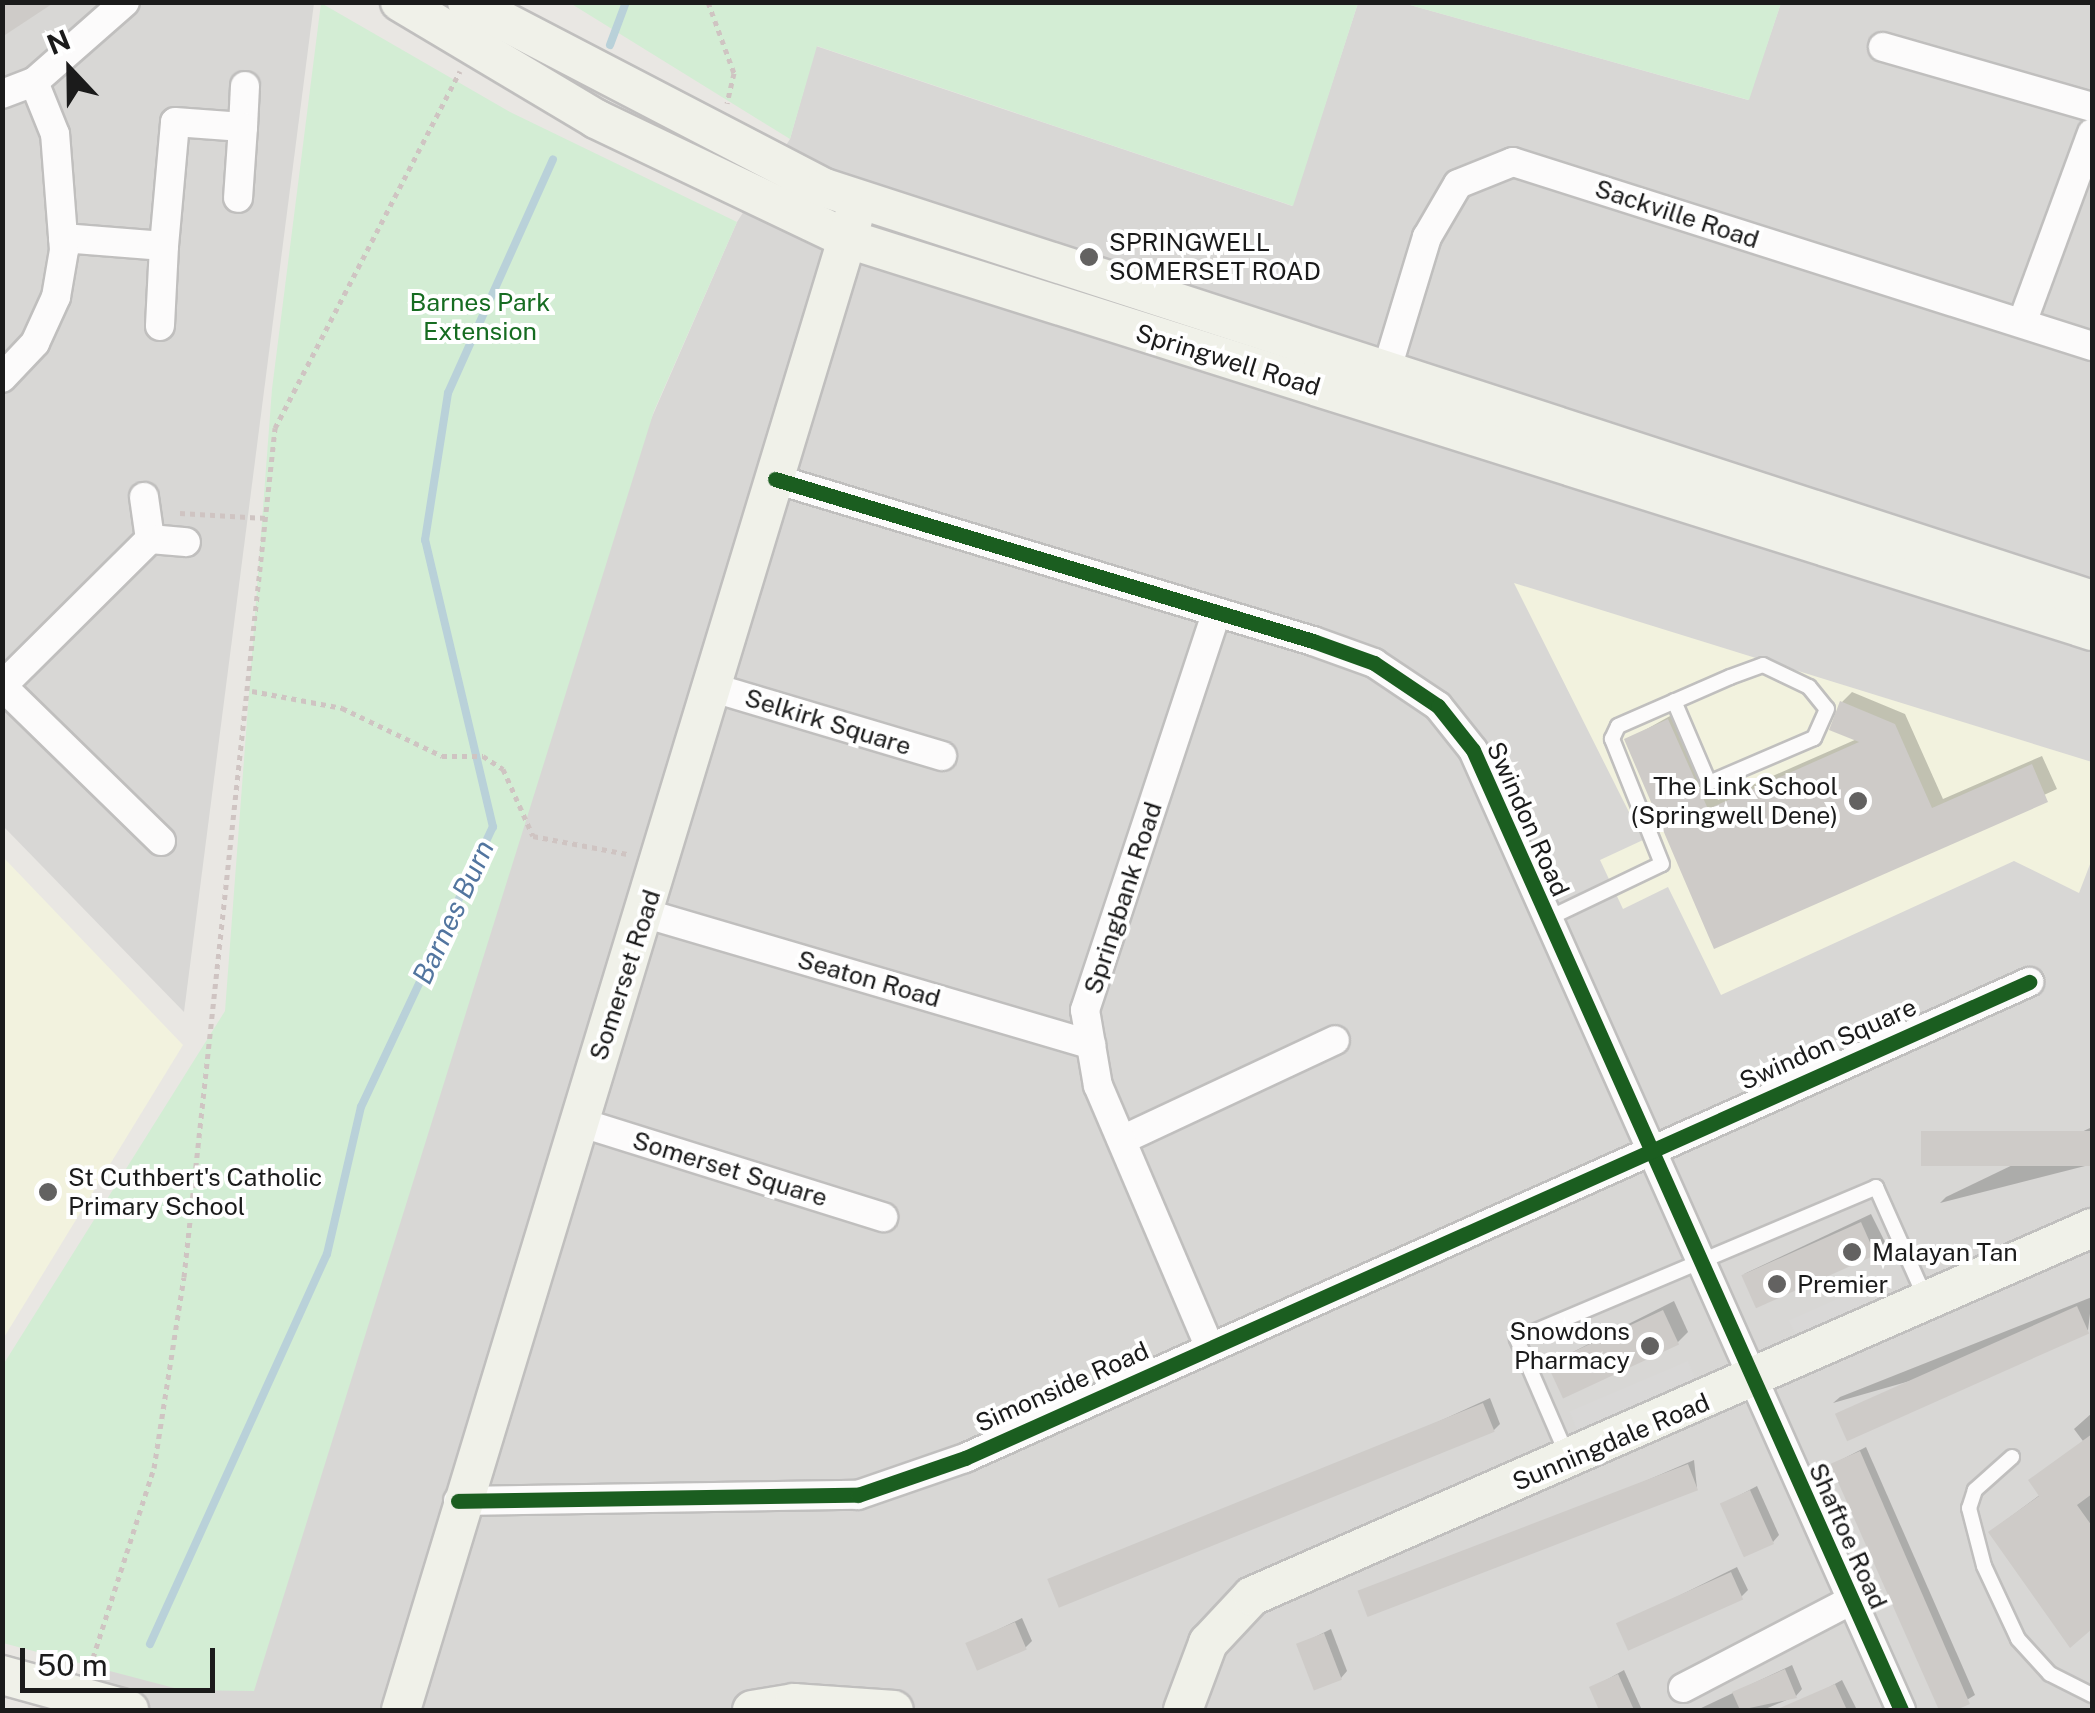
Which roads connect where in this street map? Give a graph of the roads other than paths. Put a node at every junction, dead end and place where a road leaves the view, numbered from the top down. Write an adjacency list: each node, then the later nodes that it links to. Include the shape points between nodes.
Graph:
1 (125, 2): 5 (street)
2 (400, 2): 14 (main road, Springwell Road, via 684,164)
3 (468, 2): 12 (main road, Springwell Road, via 720,140)
4 (1883, 46): 8 (street)
5 (34, 82): 7 (street); 13 (street, via 54,134)
6 (246, 86): 9 (street)
7 (2, 94)
8 (2092, 107)
9 (243, 127): 11 (street); 15 (street, via 175,122)
10 (2092, 133): 16 (street)
11 (238, 198)
12 (860, 200): 14 (main road, Somerset Road); 20 (main road, Springwell Road)
13 (63, 238): 15 (street); 19 (street, via 56,297 35,343)
14 (845, 238): 20 (main road, Springwell Road); 21 (main road, Somerset Road)
15 (164, 246): 17 (street)
16 (2022, 324): 18 (street, Sackville Road); 20 (street, Sackville Road, via 1512,162 1458,184 1427,237)
17 (160, 326)
18 (2092, 346)
19 (2, 378)
20 (1381, 390): 23 (main road, Springwell Road); 25 (main road, Springwell Road)
21 (775, 479): 24 (street, Swindon Road); 27 (main road, Somerset Road)
22 (186, 542): 26 (street, via 147,518)
23 (2092, 600)
24 (1218, 612): 32 (street, Swindon Road, via 1374,662 1438,706 1473,750); 35 (street, Springbank Road, via 1086,1010)
25 (2092, 631)
26 (2, 686): 30 (street)
27 (714, 688): 29 (street, Selkirk Square); 31 (main road, Somerset Road)
28 (1674, 702): 28 (lane, via 1763,664 1809,687 1827,709 1814,738 1709,783); 32 (lane, via 1610,734 1662,864)
29 (942, 756)
30 (161, 841)
31 (648, 914): 35 (street, Seaton Road); 36 (main road, Somerset Road)
32 (1546, 919): 38 (street, Swindon Road)
33 (2029, 982): 38 (street, Swindon Square)
34 (1335, 1040): 37 (street)
35 (1091, 1045): 37 (street, Springbank Road)
36 (576, 1122): 39 (street, Somerset Square); 47 (main road, Somerset Road)
37 (1122, 1140): 43 (street, Springbank Road)
38 (1647, 1152): 41 (street, Swindon Road); 43 (street, Simonside Road)
39 (883, 1217)
40 (2092, 1228): 42 (main road, Sunningdale Road)
41 (1696, 1262): 42 (lane, via 1876,1187); 44 (street, Swindon Road); 46 (lane, via 1517,1339)
42 (1927, 1302): 44 (main road, Sunningdale Road)
43 (1210, 1348): 47 (street, Simonside Road, via 858,1495)
44 (1751, 1382): 46 (main road, Sunningdale Road); 48 (street, Shaftoe Road)
45 (2012, 1457): 51 (lane, via 1975,1490 1970,1508 1984,1566 2018,1639 2050,1674)
46 (1569, 1460): 56 (main road, Sunningdale Road, via 1252,1596 1208,1643)
47 (458, 1501): 53 (main road, Somerset Road)
48 (1850, 1602): 50 (street); 57 (street, Shaftoe Road)
49 (2, 1675): 52 (main road)
50 (1683, 1688)
51 (2092, 1694)
52 (129, 1710)
53 (400, 1710)
54 (752, 1710): 55 (main road, via 794,1702)
55 (894, 1710)
56 (1184, 1710)
57 (1901, 1710)

